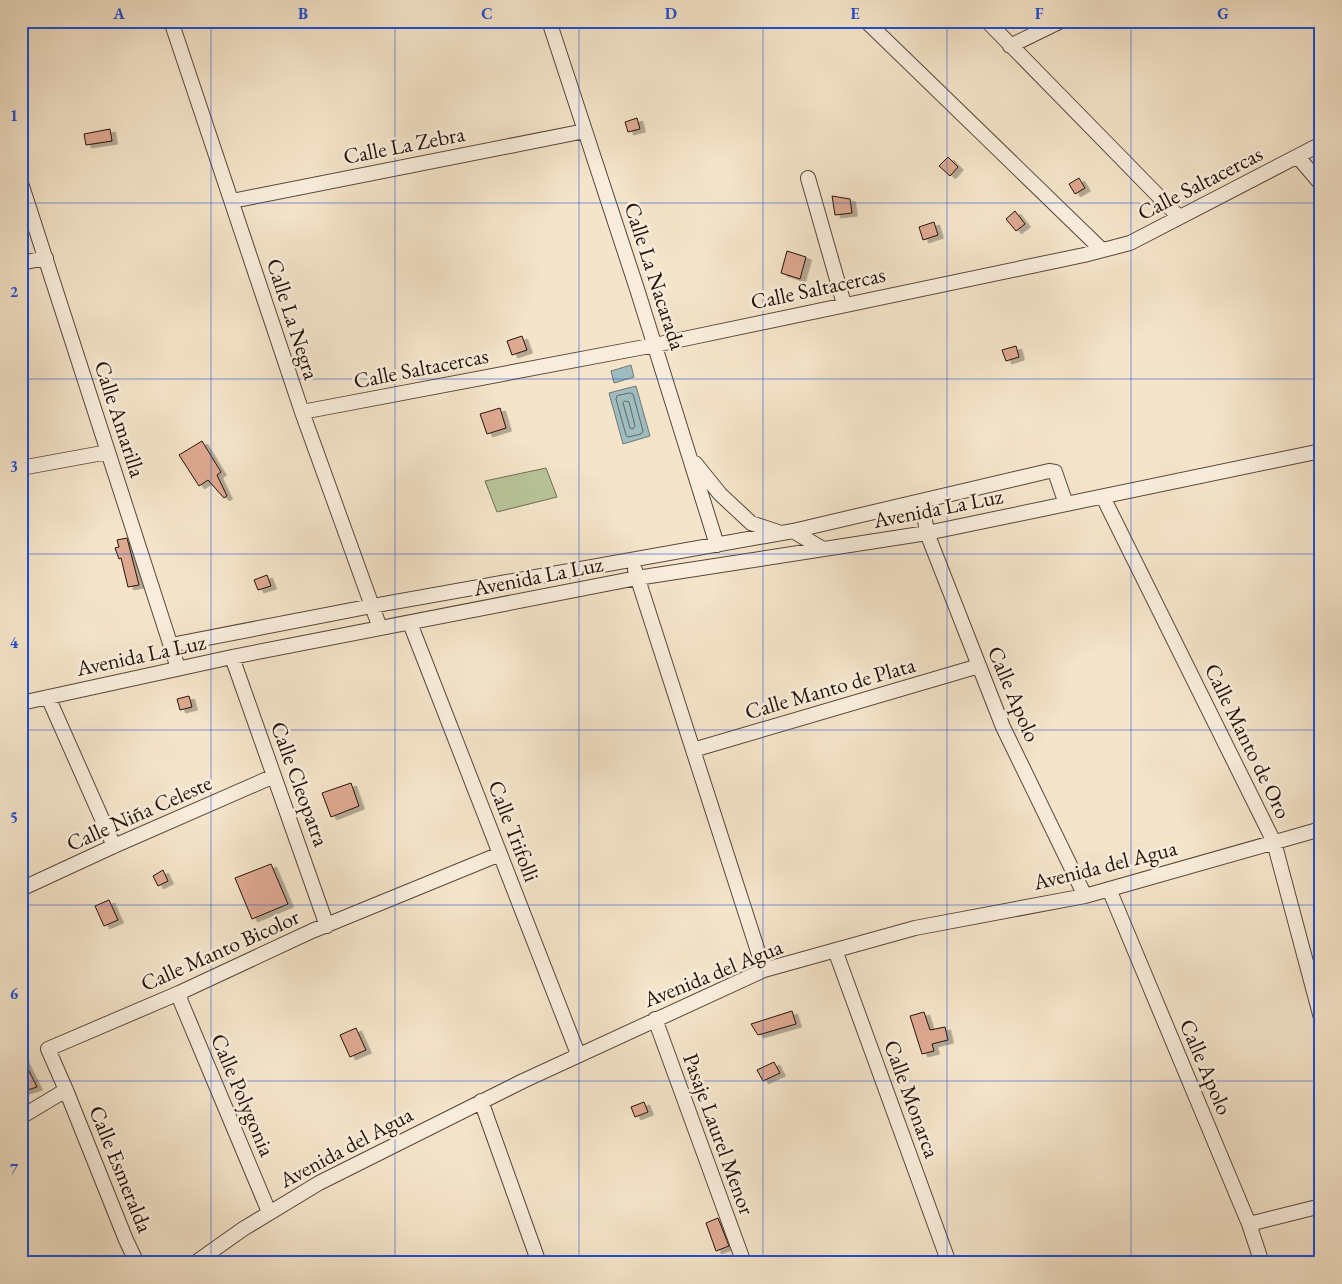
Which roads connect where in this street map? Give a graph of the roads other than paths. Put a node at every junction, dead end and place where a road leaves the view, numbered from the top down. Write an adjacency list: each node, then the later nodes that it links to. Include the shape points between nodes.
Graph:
1 (171, 21): 13 (street, Calle La Negra)
2 (549, 21): 7 (street, Calle La Nacarada)
3 (866, 21): 15 (street)
4 (987, 21): 6 (street)
5 (1061, 21): 6 (street)
6 (1010, 46): 14 (street)
7 (585, 131): 13 (street, Calle La Zebra); 19 (street, Calle La Nacarada)
8 (1321, 144): 9 (street, Calle Saltacercas)
9 (1298, 157): 12 (street); 14 (street, Calle Saltacercas)
10 (808, 178): 18 (street)
11 (21, 182): 16 (street, Calle Amarilla)
12 (1321, 184)
13 (232, 201): 20 (street, Calle La Negra)
14 (1179, 218): 15 (street, Calle Saltacercas, via 1130,243)
15 (1101, 249): 18 (street, Calle Saltacercas)
16 (46, 258): 17 (street); 22 (street, Calle Amarilla)
17 (21, 263)
18 (844, 304): 19 (street, Calle Saltacercas)
19 (655, 345): 20 (street, Calle Saltacercas); 23 (street, Calle La Nacarada)
20 (302, 412): 34 (street, Calle La Negra)
21 (1321, 451): 25 (street, Avenida La Luz)
22 (108, 452): 24 (street); 37 (street, Calle Amarilla)
23 (690, 457): 28 (street, via 720,494 750,523); 30 (street, Calle La Nacarada)
24 (21, 468)
25 (1103, 497): 27 (street, Avenida La Luz); 46 (street, Calle Manto de Oro)
26 (922, 501): 27 (street, Avenida La Luz, via 1049,471 1055,472); 28 (street, Avenida La Luz); 29 (street, Calle Apolo)
27 (1066, 504): 29 (street, Avenida La Luz)
28 (787, 532): 30 (street, Avenida La Luz); 31 (street)
29 (927, 533): 31 (street, Avenida La Luz); 39 (street, Calle Apolo)
30 (717, 545): 32 (street, Avenida La Luz)
31 (823, 549): 33 (street, Avenida La Luz)
32 (632, 560): 33 (street); 34 (street, Avenida La Luz)
33 (637, 578): 35 (street, Avenida La Luz); 43 (street)
34 (372, 606): 36 (street, Calle La Negra); 37 (street, Avenida La Luz)
35 (410, 623): 36 (street, Avenida La Luz); 48 (street, Calle Trifolli)
36 (380, 628): 38 (street, Avenida La Luz)
37 (171, 645): 40 (street, Calle Amarilla)
38 (232, 657): 40 (street, Avenida La Luz); 44 (street, Calle Cleopatra)
39 (979, 666): 43 (street, Calle Manto de Plata); 51 (street, Calle Apolo, via 1003,727)
40 (178, 668): 41 (street, Avenida La Luz)
41 (48, 697): 42 (street, Avenida La Luz); 47 (street)
42 (21, 703)
43 (693, 750): 54 (street)
44 (274, 776): 47 (street, Calle Niña Celeste); 52 (street, Calle Cleopatra)
45 (1321, 829): 46 (street, Avenida del Agua)
46 (1274, 842): 50 (street, Avenida del Agua); 56 (street, Calle Manto de Oro)
47 (114, 846): 49 (street, Calle Niña Celeste)
48 (500, 854): 52 (street, Calle Manto Bicolor); 58 (street, Calle Trifolli)
49 (21, 889)
50 (1108, 889): 51 (street, Avenida del Agua); 64 (street, Calle Apolo)
51 (1085, 896): 53 (street, Avenida del Agua, via 915,928)
52 (328, 926): 55 (street, Calle Manto Bicolor)
53 (835, 950): 54 (street, Avenida del Agua); 69 (street, Calle Monarca)
54 (764, 970): 57 (street, Avenida del Agua)
55 (179, 993): 59 (street, Calle Manto Bicolor, via 48,1049); 63 (street, Calle Polygonia)
56 (1321, 1018)
57 (655, 1019): 58 (street, Avenida del Agua); 68 (street, Pasaje Laurel Menor)
58 (578, 1054): 60 (street, Avenida del Agua)
59 (66, 1090): 61 (street); 65 (street, Calle Esmeralda)
60 (481, 1101): 63 (street, Avenida del Agua); 67 (street)
61 (21, 1116)
62 (1321, 1206): 64 (street)
63 (269, 1212): 66 (street, Avenida del Agua)
64 (1249, 1224): 70 (street, Calle Apolo)
65 (137, 1263)
66 (195, 1263)
67 (539, 1263)
68 (744, 1263)
69 (949, 1263)
70 (1262, 1263)

